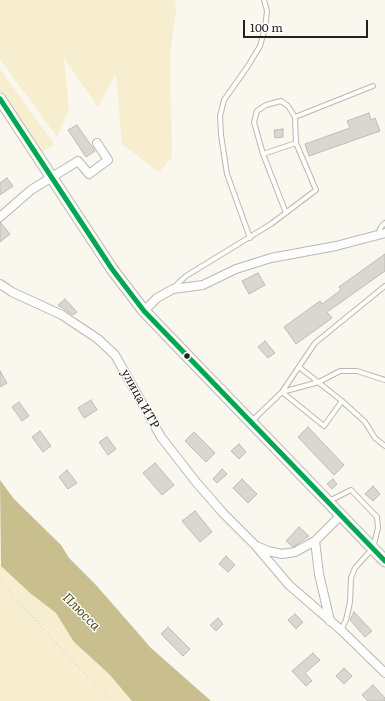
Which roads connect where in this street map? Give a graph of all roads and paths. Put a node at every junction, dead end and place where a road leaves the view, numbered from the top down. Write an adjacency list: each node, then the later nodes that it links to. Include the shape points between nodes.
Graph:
1 (264, 0): 13 (lane, via 266,17 260,46 224,100 220,116 227,174)
2 (373, 86): 4 (lane)
3 (0, 99): 8 (main road)
4 (295, 116): 6 (lane); 7 (lane, via 288,106 281,102 266,105 257,111 254,122)
5 (97, 143): 8 (street, via 108,160 89,174 78,161)
6 (296, 143): 7 (lane); 9 (lane, via 316,190)
7 (263, 154): 9 (lane)
8 (50, 176): 10 (street); 17 (main road, via 112,269)
9 (286, 213): 13 (lane)
10 (0, 217)
11 (385, 223): 12 (lane, via 381,227)
12 (381, 234): 16 (street, via 336,246 271,258 236,269 203,285)
13 (250, 238): 16 (lane, via 186,276)
14 (0, 284): 28 (street, улица ИТР, via 62,315 115,355 161,437 218,508)
15 (385, 286): 18 (lane, via 315,343)
16 (173, 289): 17 (street)
17 (144, 311): 23 (main road)
18 (299, 367): 20 (lane); 21 (lane)
19 (385, 380): 20 (lane, via 358,371 340,370)
20 (318, 382): 21 (lane); 22 (lane)
21 (282, 392): 22 (lane, via 324,426); 23 (lane)
22 (342, 401): 24 (lane, via 365,422 375,438)
23 (250, 423): 25 (main road)
24 (385, 446)
25 (327, 502): 26 (main road); 29 (lane, via 351,490 372,511 377,517 378,528)
26 (341, 515): 27 (street, улица ИТР); 29 (main road)
27 (316, 540): 28 (street, улица ИТР, via 295,552 282,554); 32 (street, via 319,574)
28 (255, 545): 32 (street, улица ИТР, via 289,585)
29 (373, 548): 30 (main road); 33 (lane, via 353,573 350,602)
30 (385, 560)
31 (0, 582): 35 (path)
32 (331, 621): 33 (street, улица ИТР)
33 (341, 630): 34 (street, улица ИТР)
34 (385, 673)
35 (112, 701)

